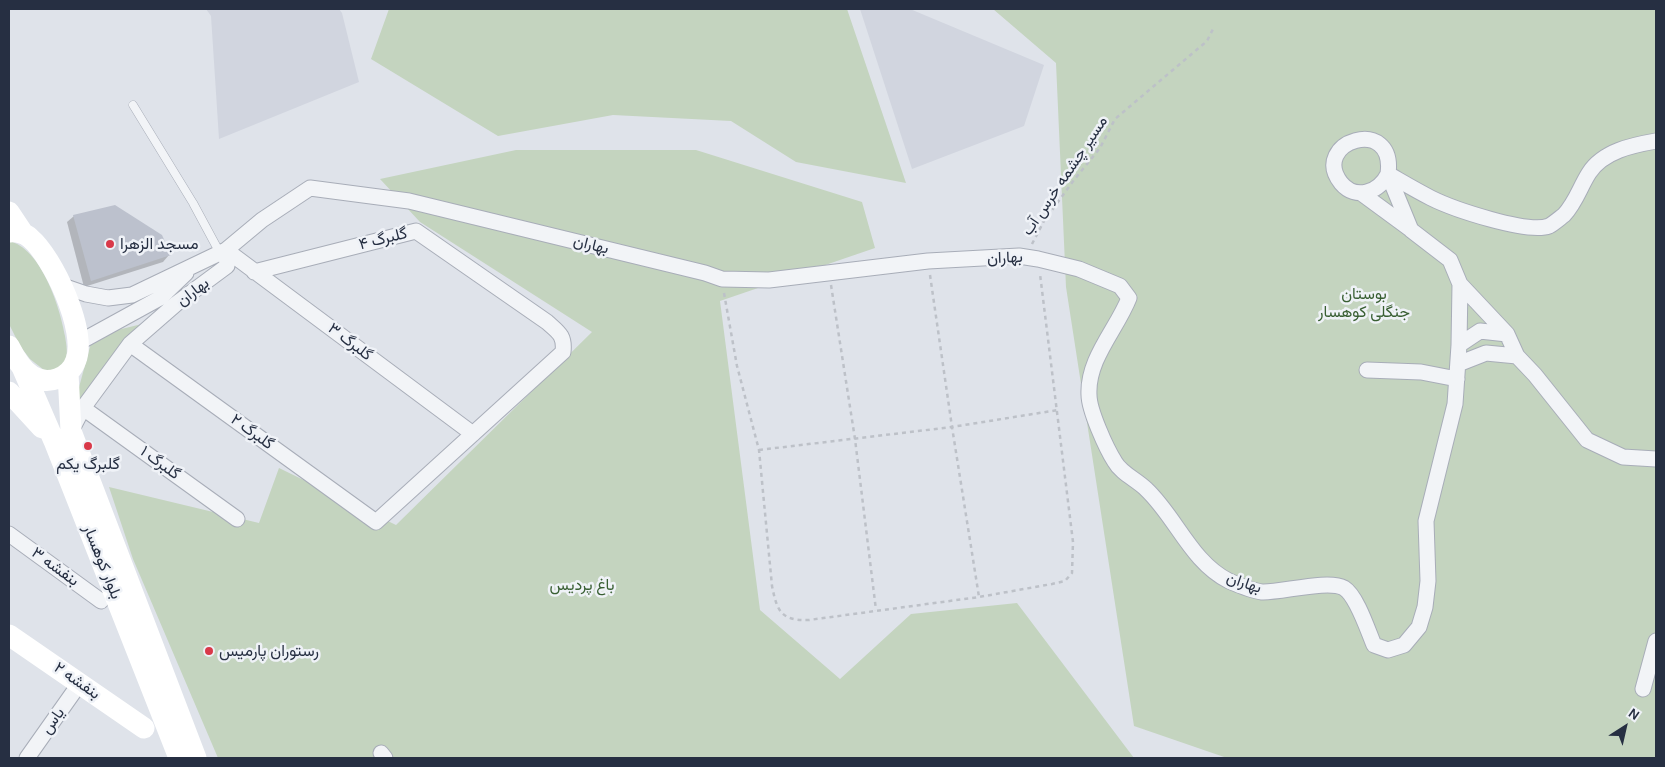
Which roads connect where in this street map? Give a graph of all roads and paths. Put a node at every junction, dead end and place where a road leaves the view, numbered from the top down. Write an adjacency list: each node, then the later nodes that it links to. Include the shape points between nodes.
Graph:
1 (1213, 29): 10 (path, مسیر چشمه خرس آب, via 1207,41 1115,119 1100,148 1044,221)
2 (133, 104): 13 (lane, via 193,202)
3 (1656, 141): 4 (street, via 1608,155 1590,171 1575,201 1563,216 1549,226 1532,228 1490,219 1432,199)
4 (1388, 174): 5 (street, via 1378,188); 5 (street, via 1388,157 1377,143 1361,138 1345,144 1335,160 1335,169 1344,186); 7 (street)
5 (1361, 193): 7 (street)
6 (9, 212): 8 (main road)
7 (1411, 230): 17 (street, via 1450,260)
8 (16, 233): 18 (main road, via 36,244)
9 (226, 250): 12 (street, بهاران); 13 (street); 14 (street, گلبرگ ۳); 16 (street, بهاران, via 262,220 310,188 409,201)
10 (1032, 258): 11 (street, بهاران); 27 (street, بهاران, via 1079,269 1120,286 1129,298 1093,367 1089,395 1099,430 1116,464 1167,512 1201,561 1228,580 1261,592 1299,587 1344,588 1354,599 1374,645 1388,650 1404,646 1419,628 1425,606 1428,581 1426,521 1455,404); 31 (path)
11 (928, 261): 15 (street, بهاران); 32 (path)
12 (196, 264): 18 (street, بهاران, via 132,295 108,298); 20 (street, via 160,298)
13 (227, 266): 21 (street, بهاران)
14 (254, 272): 33 (street, گلبرگ ۳); 33 (street, گلبرگ ۴, via 416,230 547,322 561,335 563,352)
15 (829, 273): 16 (street, بهاران, via 769,280); 35 (path)
16 (722, 279): 36 (path, via 738,366)
17 (1460, 284): 19 (street); 22 (street, بهاران)
18 (63, 286): 20 (main road)
19 (1507, 334): 22 (street, via 1480,331); 24 (street)
20 (78, 343): 28 (main road, via 77,360)
21 (130, 344): 30 (street, بهاران); 33 (street, گلبرگ ۲, via 376,522)
22 (1458, 345): 27 (street, بهاران)
23 (9, 346): 25 (main road, بلوار کوهسار)
24 (1517, 356): 27 (street, via 1486,353); 37 (street, via 1587,440 1624,457)
25 (22, 367): 28 (main road, via 31,376 44,380 56,380); 34 (main road, بلوار کوهسار)
26 (1367, 370): 27 (street)
27 (1458, 372)
28 (68, 374): 34 (main road, بلوار کوهسار)
29 (9, 392): 34 (main road)
30 (83, 408): 34 (street, بهاران); 38 (street, گلبرگ ۱)
31 (1058, 410): 32 (path); 40 (path, via 1073,542 1072,573 1065,581)
32 (952, 427): 35 (path); 40 (path)
33 (473, 434)
34 (63, 436): 49 (main road, بلوار کوهسار); 50 (main road, بلوار کوهسار)
35 (855, 439): 36 (path); 42 (path)
36 (759, 450): 42 (path, via 772,586 775,603 784,616 796,621)
37 (1656, 459)
38 (237, 519)
39 (9, 534): 41 (street, بنفشه ۳)
40 (979, 597): 42 (path)
41 (101, 601)
42 (876, 610)
43 (9, 634): 45 (main road, بنفشه ۲)
44 (1656, 641): 46 (street)
45 (80, 684): 47 (main road, بنفشه ۲); 48 (street, یاس)
46 (1643, 689)
47 (144, 728)
48 (26, 758)
49 (179, 758)
50 (196, 758)

